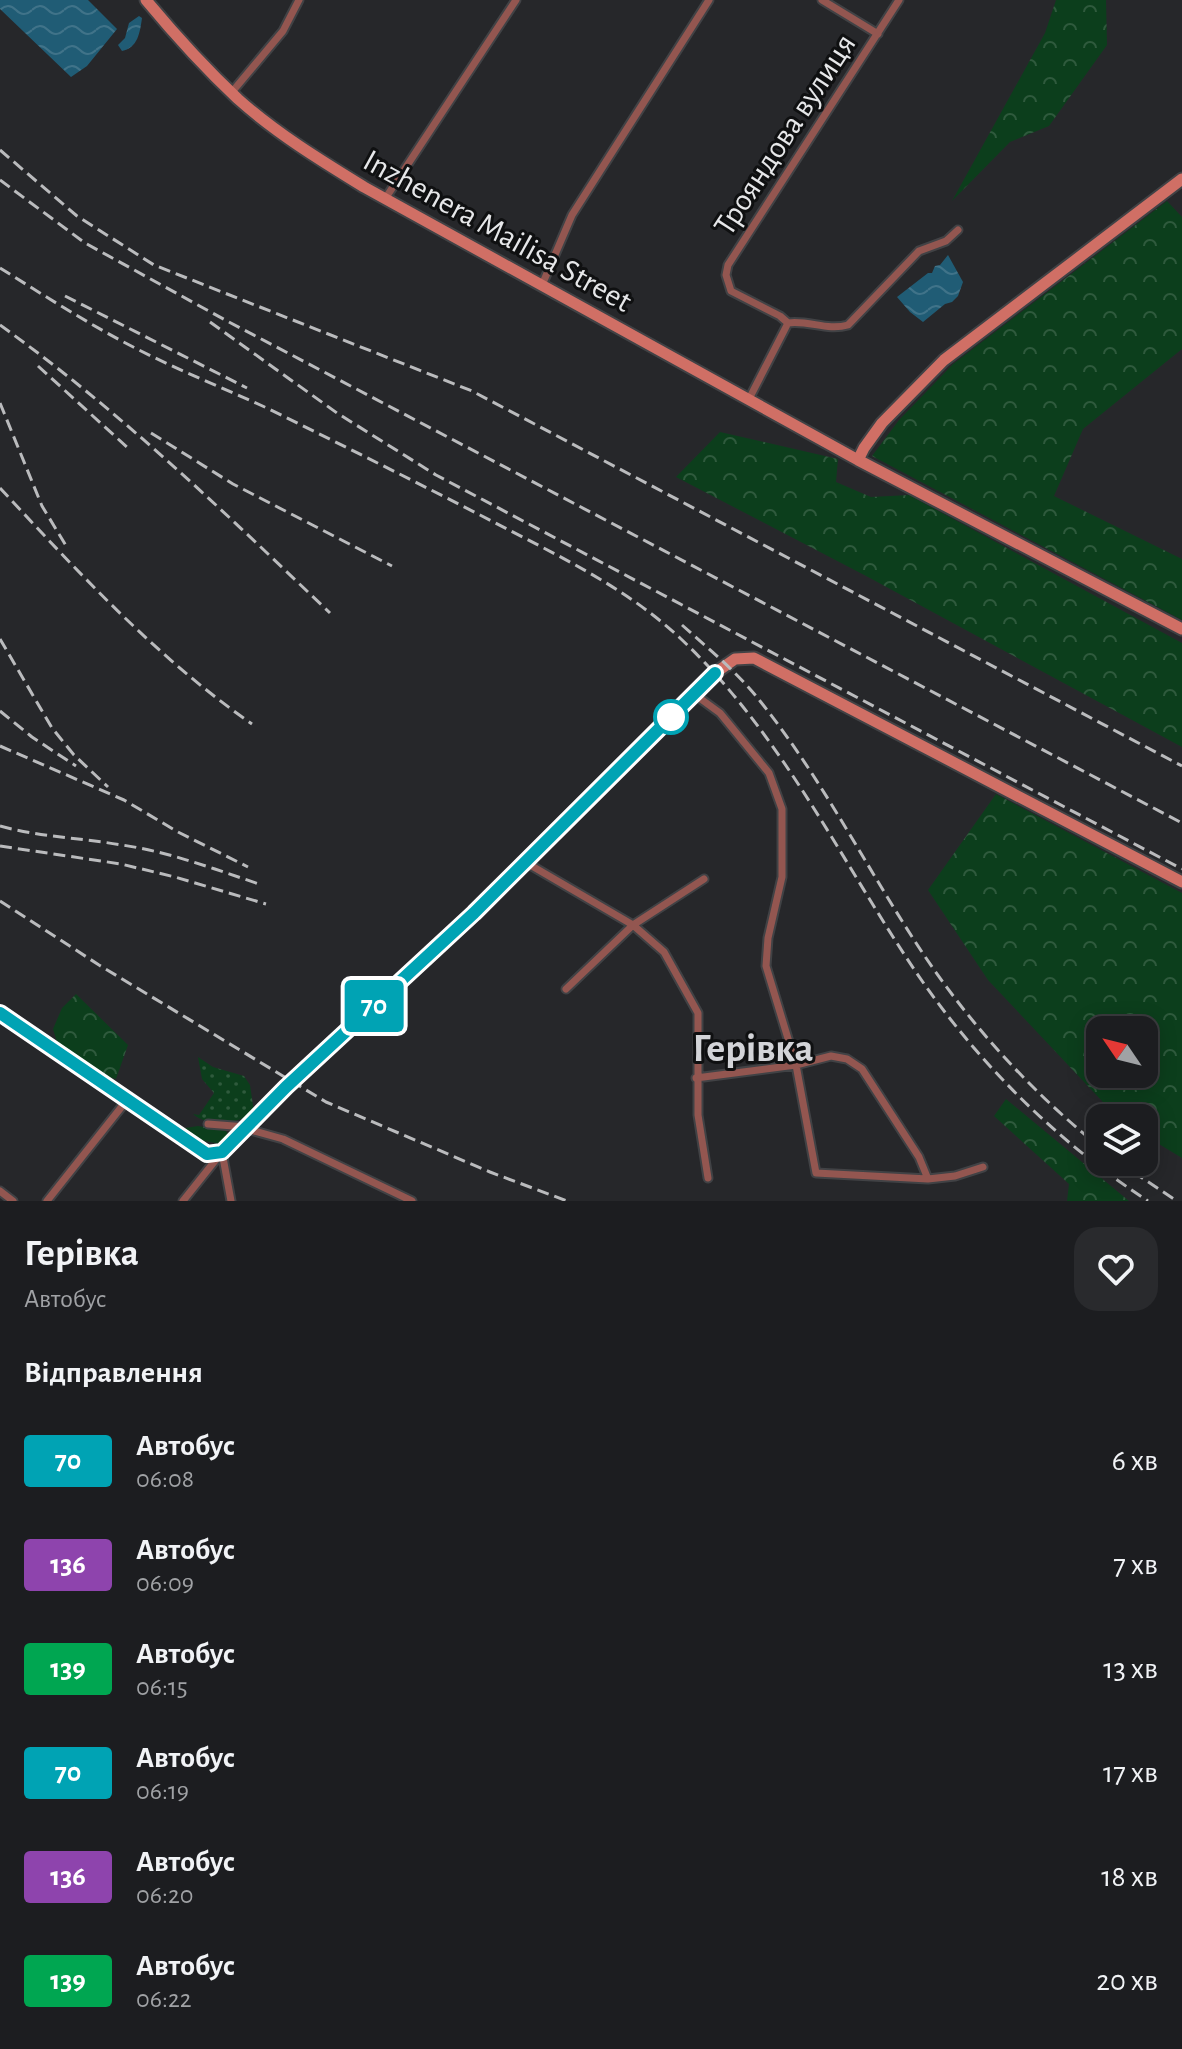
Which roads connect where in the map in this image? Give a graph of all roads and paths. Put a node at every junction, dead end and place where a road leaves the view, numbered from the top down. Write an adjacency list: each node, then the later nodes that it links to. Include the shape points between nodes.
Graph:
1 (146, 0): 8 (street, Inzhenera Mailisa Street)
2 (299, 0): 8 (street, via 283,31)
3 (516, 0): 10 (street)
4 (709, 0): 12 (street, via 572,215)
5 (822, 0): 7 (street)
6 (899, 0): 7 (street, Трояндова вулиця)
7 (878, 34): 13 (street, Трояндова вулиця, via 728,265 731,291)
8 (232, 92): 10 (street, Inzhenera Mailisa Street, via 300,147)
9 (1182, 179): 15 (street, via 944,360 882,423)
10 (385, 199): 12 (street, Inzhenera Mailisa Street)
11 (958, 230): 13 (street, via 919,251 848,325)
12 (542, 285): 14 (street, Inzhenera Mailisa Street)
13 (788, 323): 14 (street)
14 (749, 399): 15 (street, Inzhenera Mailisa Street)
15 (858, 460): 16 (street, Inzhenera Mailisa Street)
16 (1182, 629)
17 (694, 694): 18 (street); 20 (street, via 735,659 754,658); 24 (street, via 720,713 769,773 782,809 782,877 766,966)
18 (525, 862): 21 (street); 28 (street)
19 (704, 879): 21 (street)
20 (1182, 882)
21 (633, 925): 22 (street); 25 (street, via 664,952 698,1013)
22 (566, 989)
23 (0, 1013): 26 (street)
24 (796, 1065): 25 (street); 32 (street, via 831,1056 862,1069); 32 (street, via 816,1173)
25 (696, 1078): 31 (street)
26 (127, 1100): 29 (street, via 207,1154); 35 (street)
27 (208, 1124): 28 (street)
28 (248, 1128): 29 (street); 38 (street, via 283,1139)
29 (222, 1152): 36 (street); 37 (street)
30 (983, 1167): 32 (street)
31 (708, 1178)
32 (928, 1179)
33 (0, 1191): 34 (street)
34 (13, 1201)
35 (47, 1201)
36 (183, 1201)
37 (231, 1201)
38 (412, 1201)

